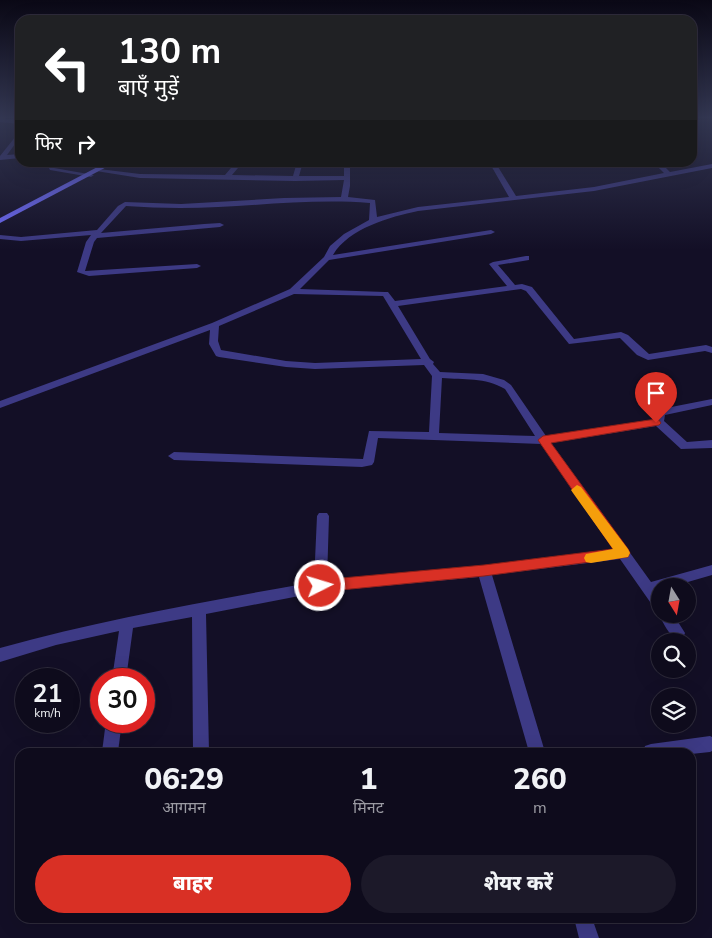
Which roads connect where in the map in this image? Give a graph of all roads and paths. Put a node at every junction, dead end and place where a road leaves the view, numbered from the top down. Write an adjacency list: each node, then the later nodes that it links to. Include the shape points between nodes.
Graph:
1 (712, 166): 10 (street)
2 (51, 167): 11 (street)
3 (105, 167): 9 (main road)
4 (236, 167): 12 (street)
5 (299, 167): 14 (street)
6 (347, 167): 13 (street)
7 (495, 167): 16 (street)
8 (661, 167): 10 (street)
9 (99, 171): 11 (main road); 12 (street, via 140,176)
10 (669, 174): 16 (street, via 594,189)
11 (91, 175): 18 (main road)
12 (226, 178): 14 (street)
13 (347, 178): 14 (street); 15 (street)
14 (295, 179)
15 (344, 199): 17 (street, via 374,201); 21 (street, via 181,206 125,204)
16 (514, 199): 17 (street, via 418,209)
17 (374, 221): 23 (street, via 347,236)
18 (0, 222)
19 (220, 224): 21 (street, via 162,228 131,234)
20 (491, 232): 23 (street)
21 (96, 234): 22 (street, via 21,239); 25 (street, via 88,247 82,270 84,274)
22 (0, 237)
23 (327, 258): 27 (street)
24 (526, 258): 26 (street, via 493,264)
25 (197, 266)
26 (512, 286): 28 (street); 30 (street, via 529,289 572,342 621,335 641,355 648,357 706,348)
27 (293, 291): 28 (street, via 378,293 388,296); 29 (street)
28 (393, 304): 31 (street)
29 (215, 325): 31 (street, via 213,341 219,354 315,366); 34 (street)
30 (712, 350)
31 (429, 362): 32 (street)
32 (437, 375): 36 (street); 37 (street, via 487,377 500,381)
33 (712, 402): 35 (street, via 660,412)
34 (0, 406)
35 (658, 422): 37 (street); 38 (street, via 685,446)
36 (434, 435): 37 (street); 39 (street, via 373,434 370,458 362,464)
37 (543, 440): 41 (street)
38 (712, 444)
39 (174, 456)
40 (323, 516): 44 (street)
41 (623, 553): 42 (street); 45 (street)
42 (484, 570): 44 (street); 57 (street)
43 (712, 570): 45 (street)
44 (320, 586): 47 (street)
45 (648, 588): 46 (street)
46 (651, 592)
47 (199, 608): 48 (street); 56 (street)
48 (126, 623): 51 (street); 52 (street)
49 (672, 623): 50 (street)
50 (678, 632)
51 (0, 655)
52 (120, 668)
53 (112, 733): 55 (street)
54 (710, 744): 58 (street)
55 (111, 748)
56 (201, 748)
57 (536, 748)
58 (680, 748)
59 (584, 923): 60 (street)
60 (589, 938)

